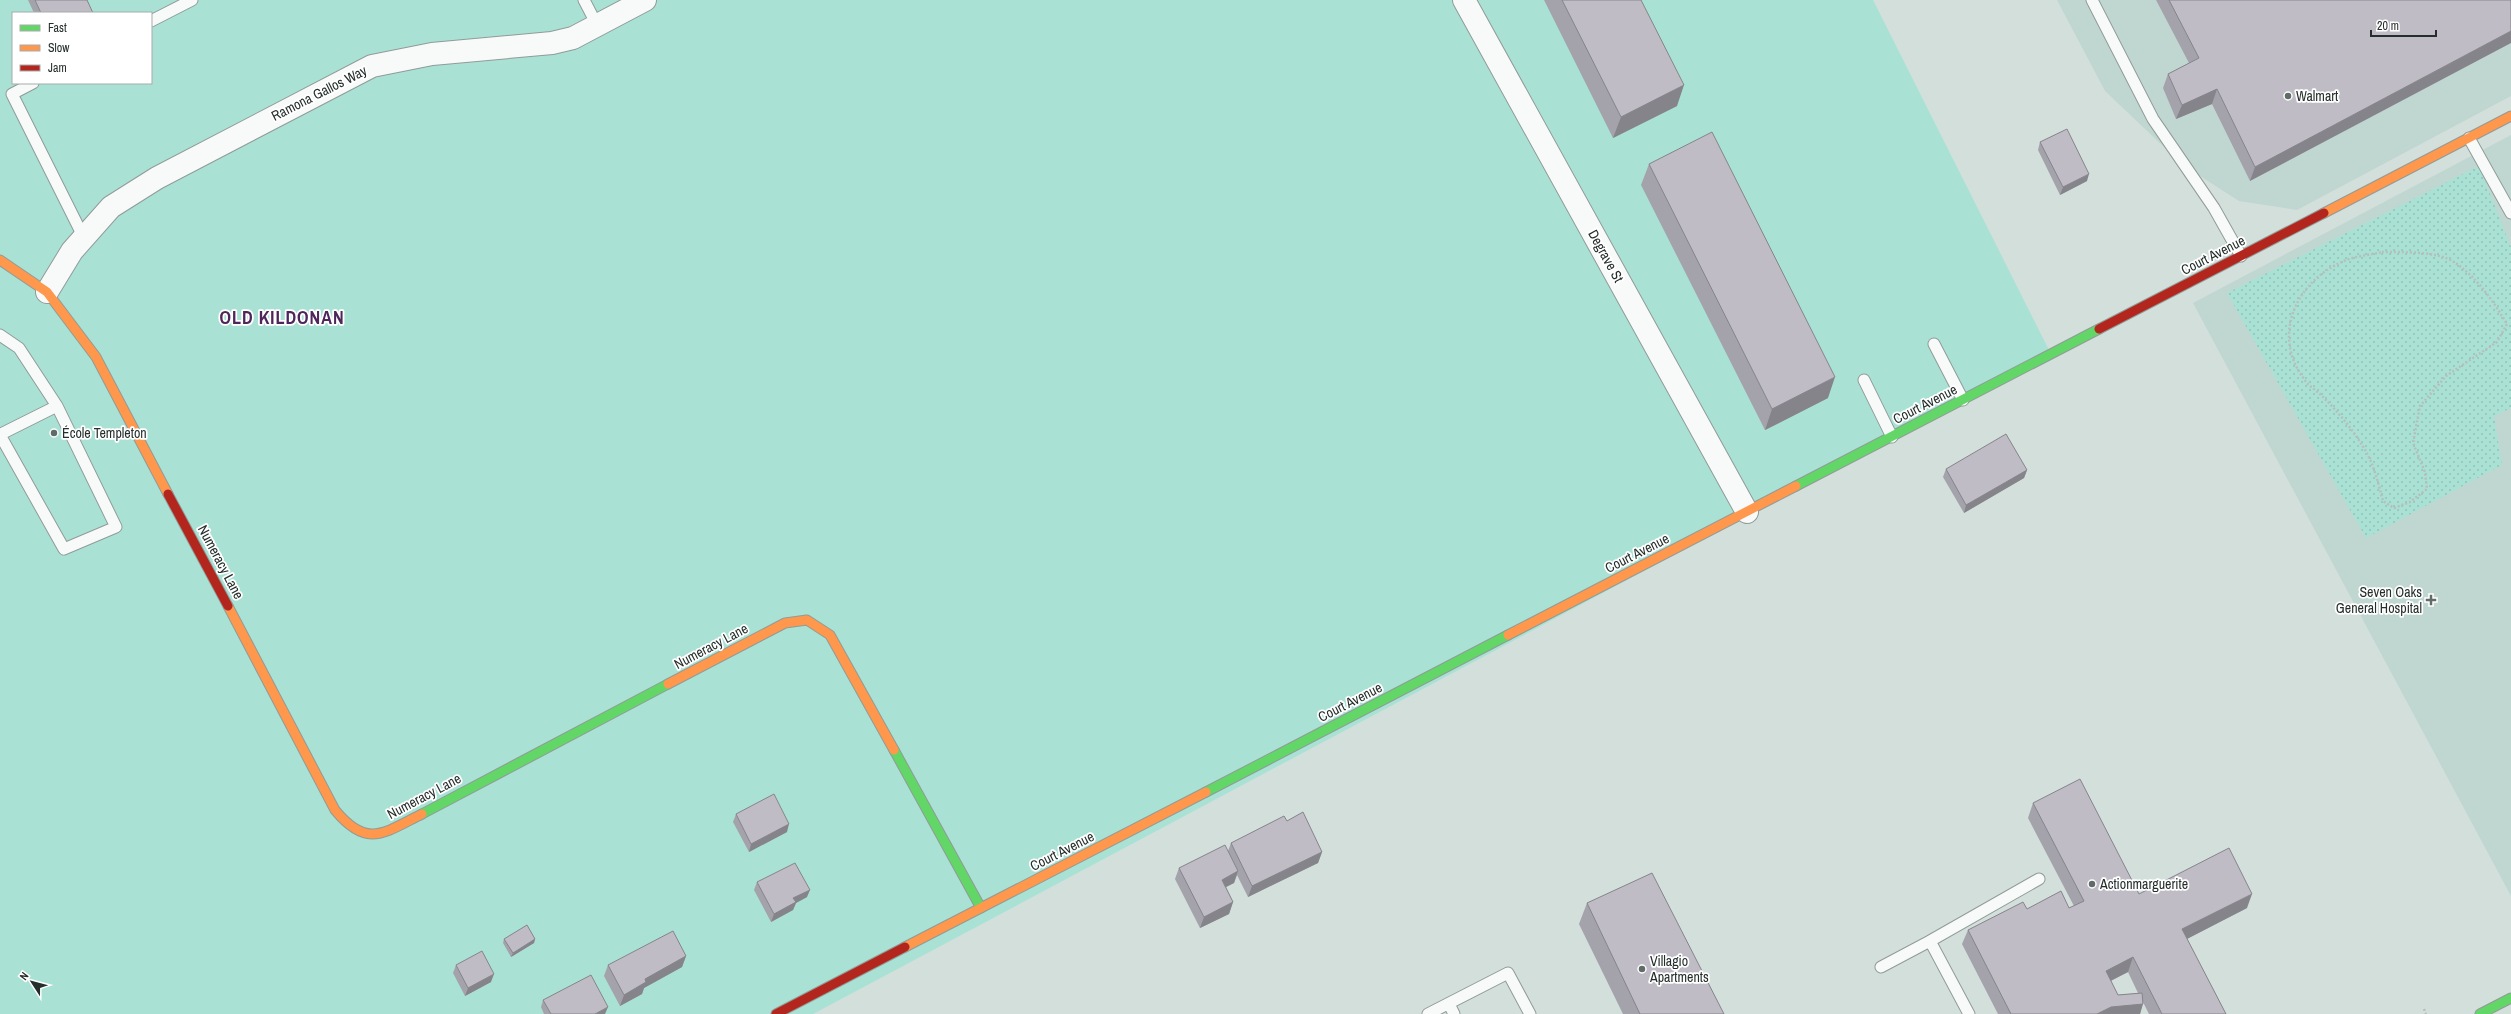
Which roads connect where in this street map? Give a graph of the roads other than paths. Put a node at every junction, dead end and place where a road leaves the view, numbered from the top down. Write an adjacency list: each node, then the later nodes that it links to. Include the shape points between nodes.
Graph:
1 (192, 0): 6 (lane)
2 (584, 0): 7 (lane)
3 (645, 0): 7 (street, Ramona Gallos Way)
4 (1464, 0): 23 (street, Degrave St)
5 (2092, 0): 13 (lane, via 2153,119 2214,208)
6 (152, 20)
7 (597, 25): 12 (street, Ramona Gallos Way, via 573,38 552,43 432,54 372,66 157,178 111,207)
8 (31, 84): 12 (lane, via 12,94)
9 (2511, 116): 10 (street, Court Avenue)
10 (2469, 138): 11 (lane); 13 (street, Court Avenue)
11 (2511, 213)
12 (84, 238): 15 (street, Ramona Gallos Way, via 72,251)
13 (2241, 256): 19 (street, Court Avenue)
14 (0, 260): 15 (street, Numeracy Lane)
15 (46, 292): 25 (street, Numeracy Lane, via 96,357 335,810 352,831 366,834 385,833 785,623 807,620 830,635)
16 (0, 335): 20 (lane, via 19,348)
17 (1934, 344): 19 (lane)
18 (1864, 380): 22 (lane)
19 (1963, 400): 22 (street, Court Avenue)
20 (57, 406): 21 (lane); 21 (lane, via 116,527 64,549)
21 (1, 434)
22 (1892, 437): 23 (street, Court Avenue)
23 (1747, 512): 25 (street, Court Avenue)
24 (2039, 879): 26 (lane)
25 (981, 908): 30 (street, Court Avenue)
26 (1930, 941): 27 (lane); 34 (lane)
27 (1880, 967)
28 (2511, 998): 35 (street)
29 (1449, 1004): 31 (lane); 32 (lane); 33 (lane, via 1508,973)
30 (776, 1014)
31 (1428, 1014)
32 (1454, 1014)
33 (1530, 1014)
34 (1969, 1014)
35 (2480, 1014)

